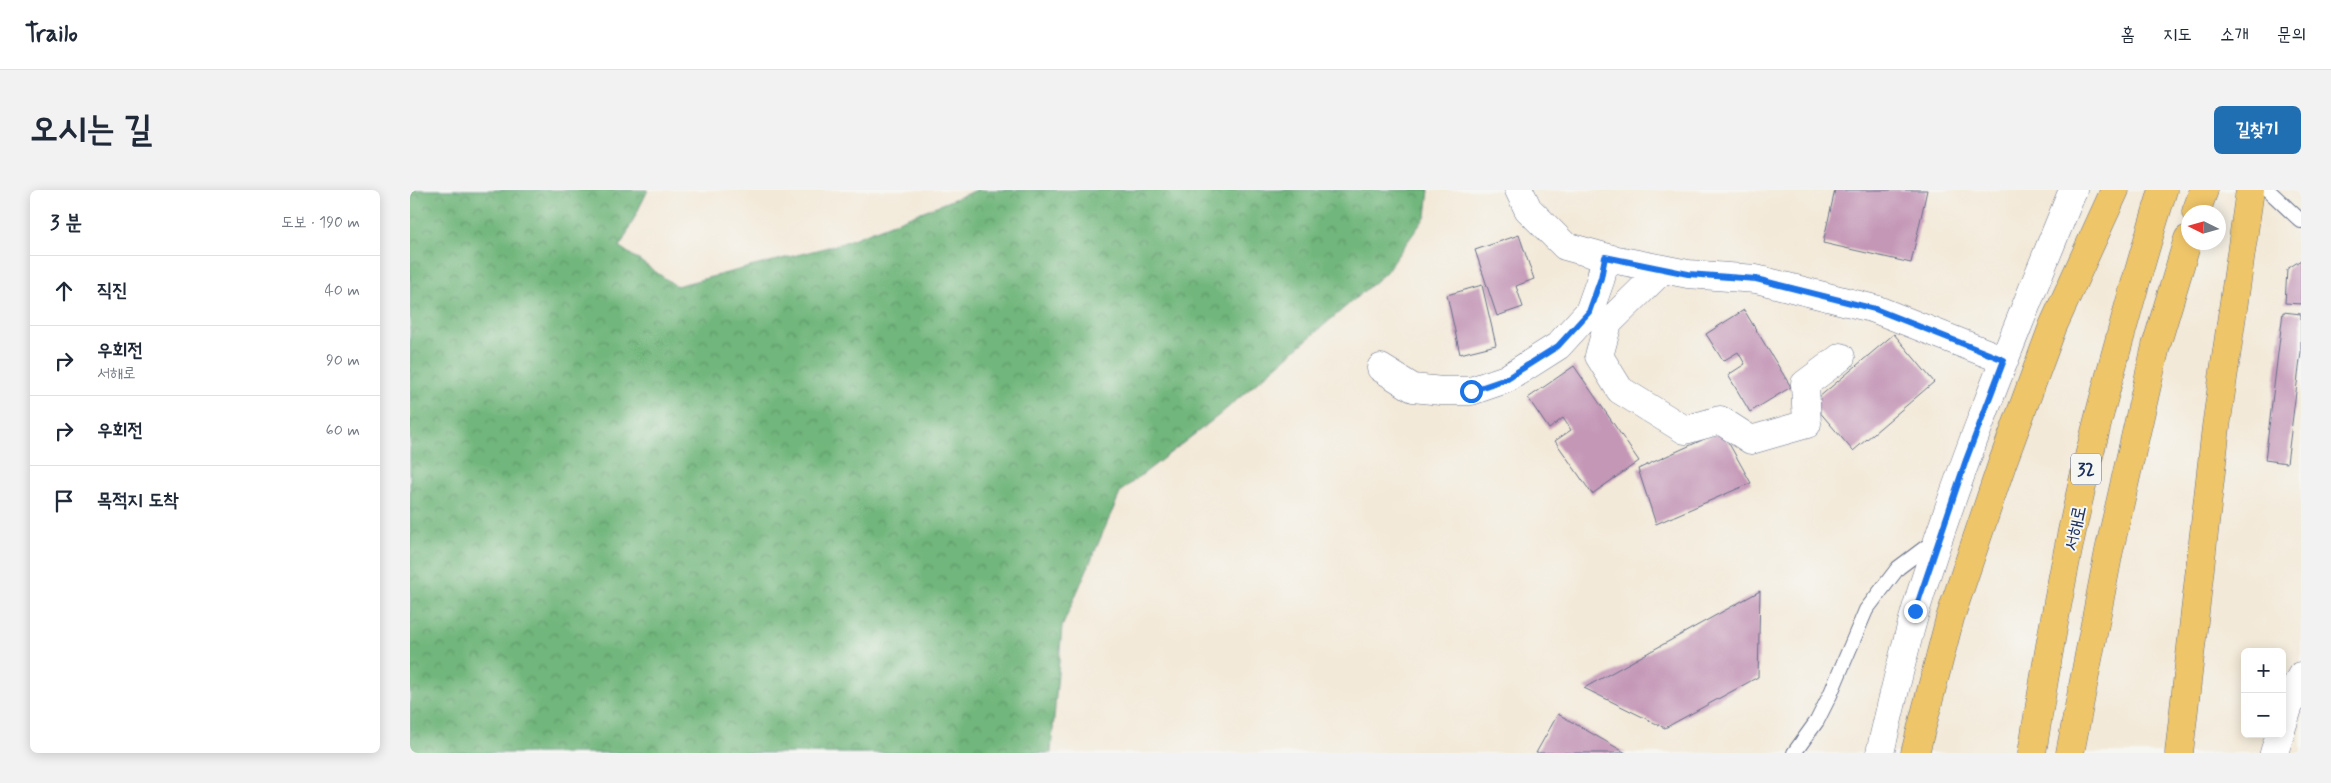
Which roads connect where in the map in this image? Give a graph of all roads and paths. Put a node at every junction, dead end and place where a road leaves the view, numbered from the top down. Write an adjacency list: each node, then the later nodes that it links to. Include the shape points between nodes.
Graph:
1 (1519, 190): 11 (street, via 1528,209 1565,246)
2 (2073, 190): 14 (street)
3 (2115, 190): 22 (main road, via 2053,326 2002,464 1950,618)
4 (2163, 190): 23 (main road, 서해로 / 32, via 2089,458 2051,638)
5 (2204, 190): 8 (main road)
6 (2250, 190): 25 (main road, via 2216,427)
7 (2268, 190): 9 (lane)
8 (2199, 205)
9 (2301, 221)
10 (2185, 250): 24 (main road, 서해로 / 32, via 2156,346 2109,551)
11 (1605, 257): 12 (street); 15 (street, via 1589,312 1558,346 1506,379 1471,391 1413,388)
12 (1663, 269): 13 (street, via 1608,323 1599,356 1620,390 1685,430 1720,420 1751,440 1807,424 1805,384); 14 (street, via 1756,279 1875,309)
13 (1841, 357)
14 (2004, 360): 16 (street)
15 (1381, 368)
16 (1939, 538): 20 (lane, via 1898,568 1866,610 1817,721); 21 (street, via 1915,611)
17 (2301, 676): 18 (street)
18 (2286, 714)
19 (2279, 738): 26 (street)
20 (1794, 753)
21 (1880, 753)
22 (1915, 753)
23 (2032, 753)
24 (2070, 753)
25 (2179, 753)
26 (2274, 753)

